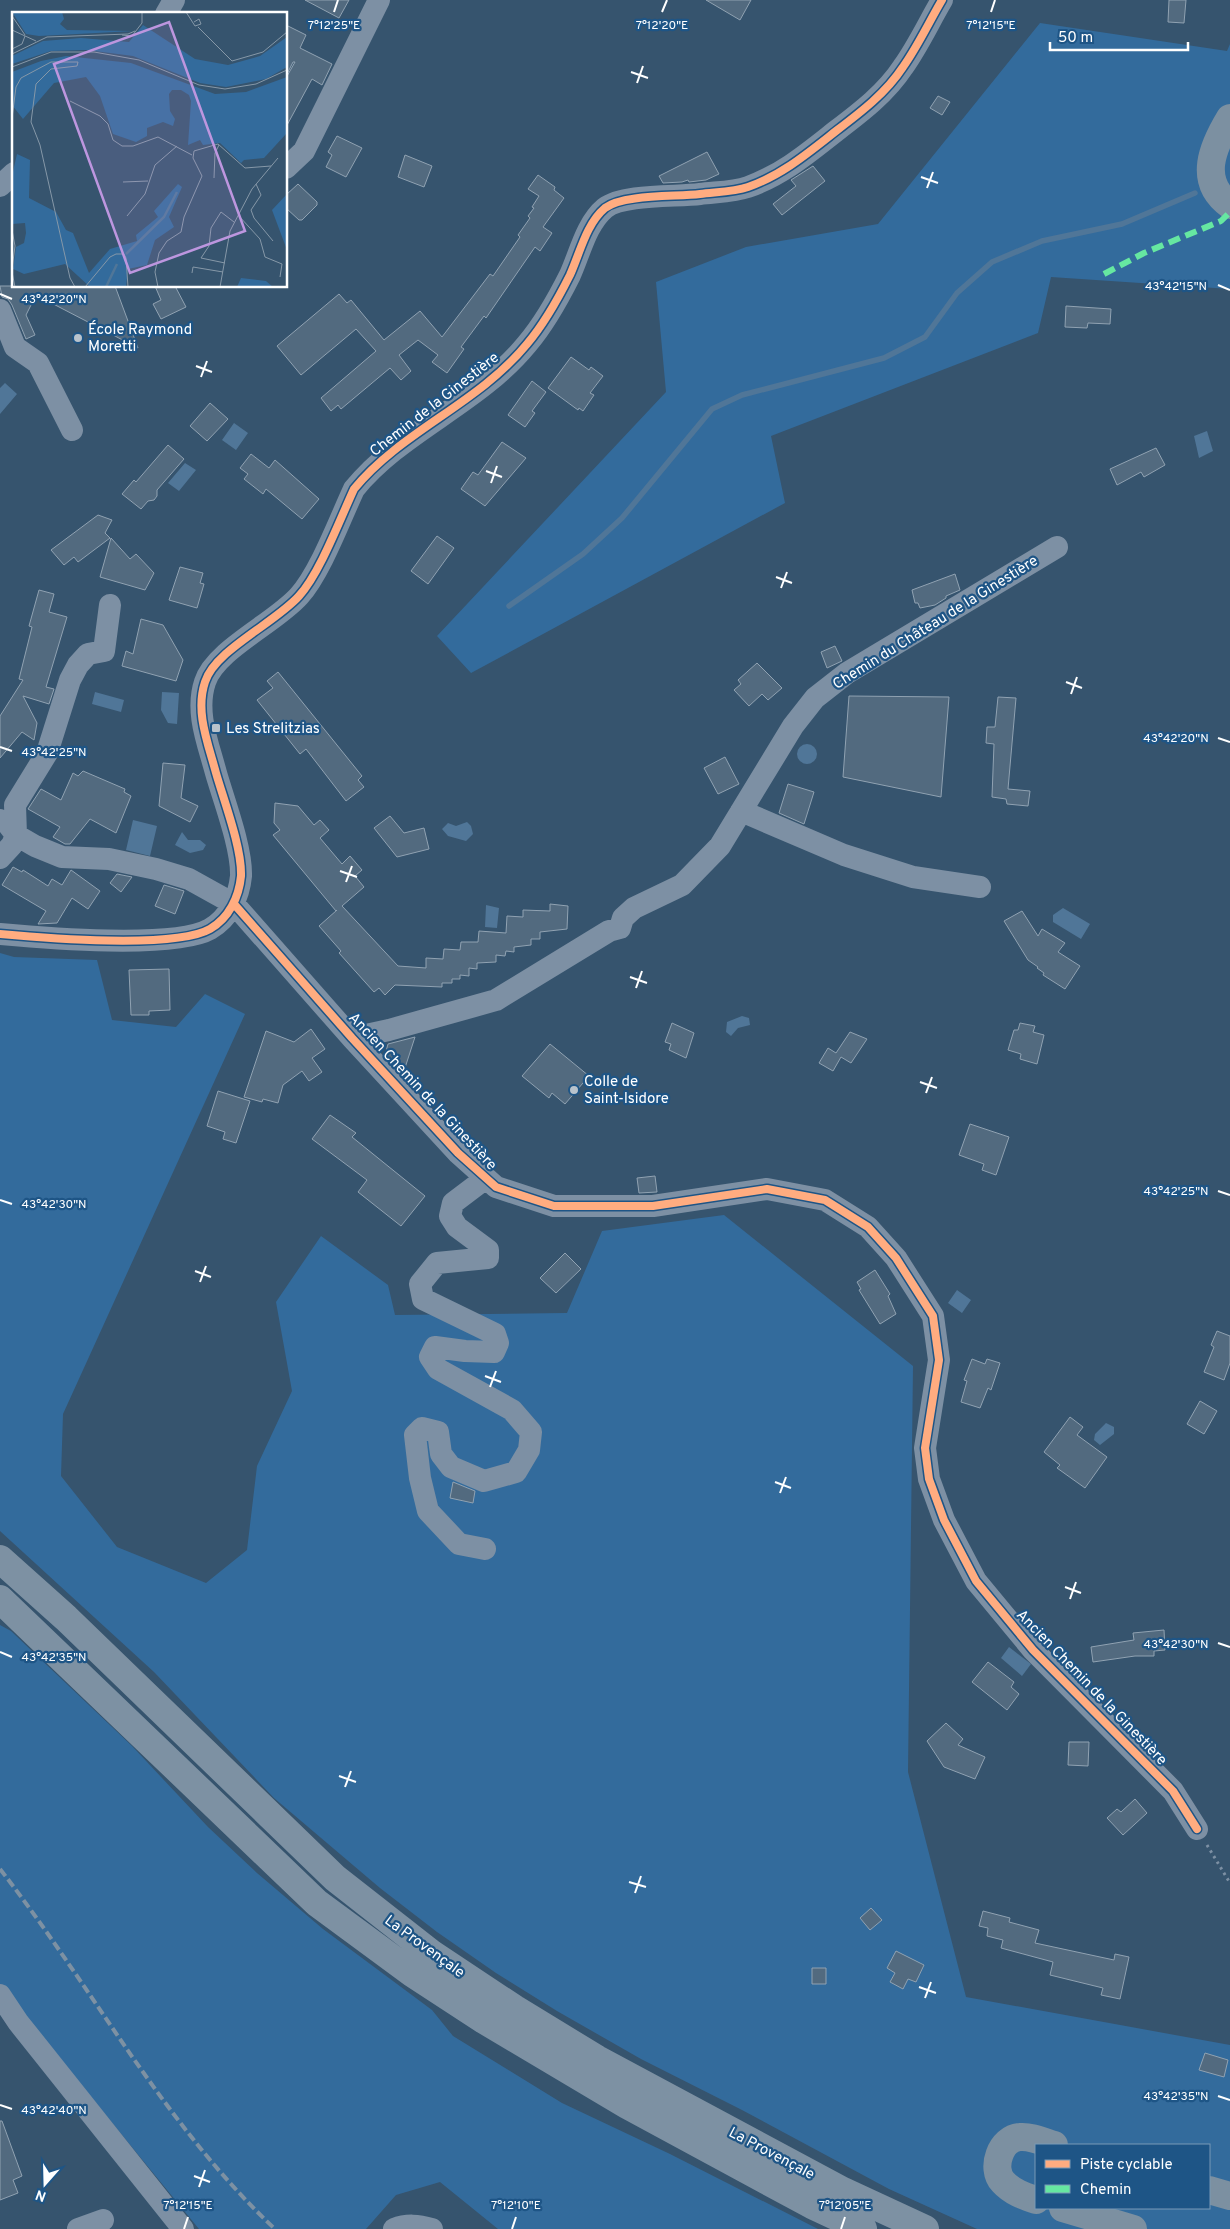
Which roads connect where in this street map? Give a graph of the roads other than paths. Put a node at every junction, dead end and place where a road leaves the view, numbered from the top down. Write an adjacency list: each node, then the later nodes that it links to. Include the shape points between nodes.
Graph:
1 (174, 0): 4 (street)
2 (380, 0): 6 (street, via 304,151)
3 (942, 0): 16 (street, Chemin de la Ginestière, via 903,67 885,90 791,166 746,188 618,200 605,208 594,220 570,274 528,344 497,376 383,459 364,478 354,490 300,596 215,664 206,678 199,707 237,848 241,874)
4 (167, 12)
5 (1230, 118): 7 (main road, via 1211,155 1212,182 1220,197)
6 (288, 166)
7 (1230, 205)
8 (0, 310): 9 (street, via 15,347 38,363)
9 (72, 430)
10 (1057, 547): 12 (street, Chemin du Château de la Ginestière, via 847,673 815,698 793,726)
11 (110, 604): 13 (street, via 104,651 88,654 78,665 70,680 47,753 15,805)
12 (741, 811): 15 (street, via 844,855 913,877); 18 (street, Chemin du Château de la Ginestière, via 720,846 682,885 634,908 620,928 609,931 496,1000)
13 (8, 827): 14 (street, via 12,845); 16 (street, via 35,846 62,857 109,859 156,869 180,876)
14 (0, 858)
15 (980, 887)
16 (234, 904): 17 (street, via 210,928 178,938 98,939); 18 (street, Ancien Chemin de la Ginestière)
17 (0, 934)
18 (352, 1038): 19 (street, Ancien Chemin de la Ginestière, via 458,1153)
19 (486, 1178): 20 (street, via 453,1203 450,1216 457,1227 488,1250 488,1258 437,1263 420,1284 423,1299 495,1334 498,1343 494,1352 435,1347 430,1357 438,1369 512,1410 531,1432 529,1450 516,1472 484,1481 451,1467 441,1454 438,1432 422,1428 415,1435 428,1511 459,1544); 23 (street, Ancien Chemin de la Ginestière, via 496,1187 554,1206 653,1206 767,1189 825,1200 868,1227 896,1258 933,1316 939,1360 925,1448 928,1479 944,1520 976,1581 1033,1650 1172,1791)
20 (484, 1549)
21 (0, 1559): 36 (highway, La Provençale, via 66,1618 335,1878 432,1954 596,2059 844,2191)
22 (0, 1599): 35 (highway, La Provençale, via 317,1903 404,1967 484,2020 627,2105)
23 (1197, 1829)
24 (0, 1995): 32 (street)
25 (1050, 2144): 28 (main road, via 1020,2137 1009,2141 998,2158 997,2169 1002,2180 1020,2195)
26 (1210, 2190): 27 (main road)
27 (1230, 2196)
28 (1035, 2200)
29 (1066, 2209): 37 (main road)
30 (102, 2220): 31 (street)
31 (78, 2229)
32 (183, 2229)
33 (394, 2229): 34 (street, via 405,2225)
34 (432, 2229)
35 (862, 2229)
36 (924, 2229)
37 (1133, 2229)

